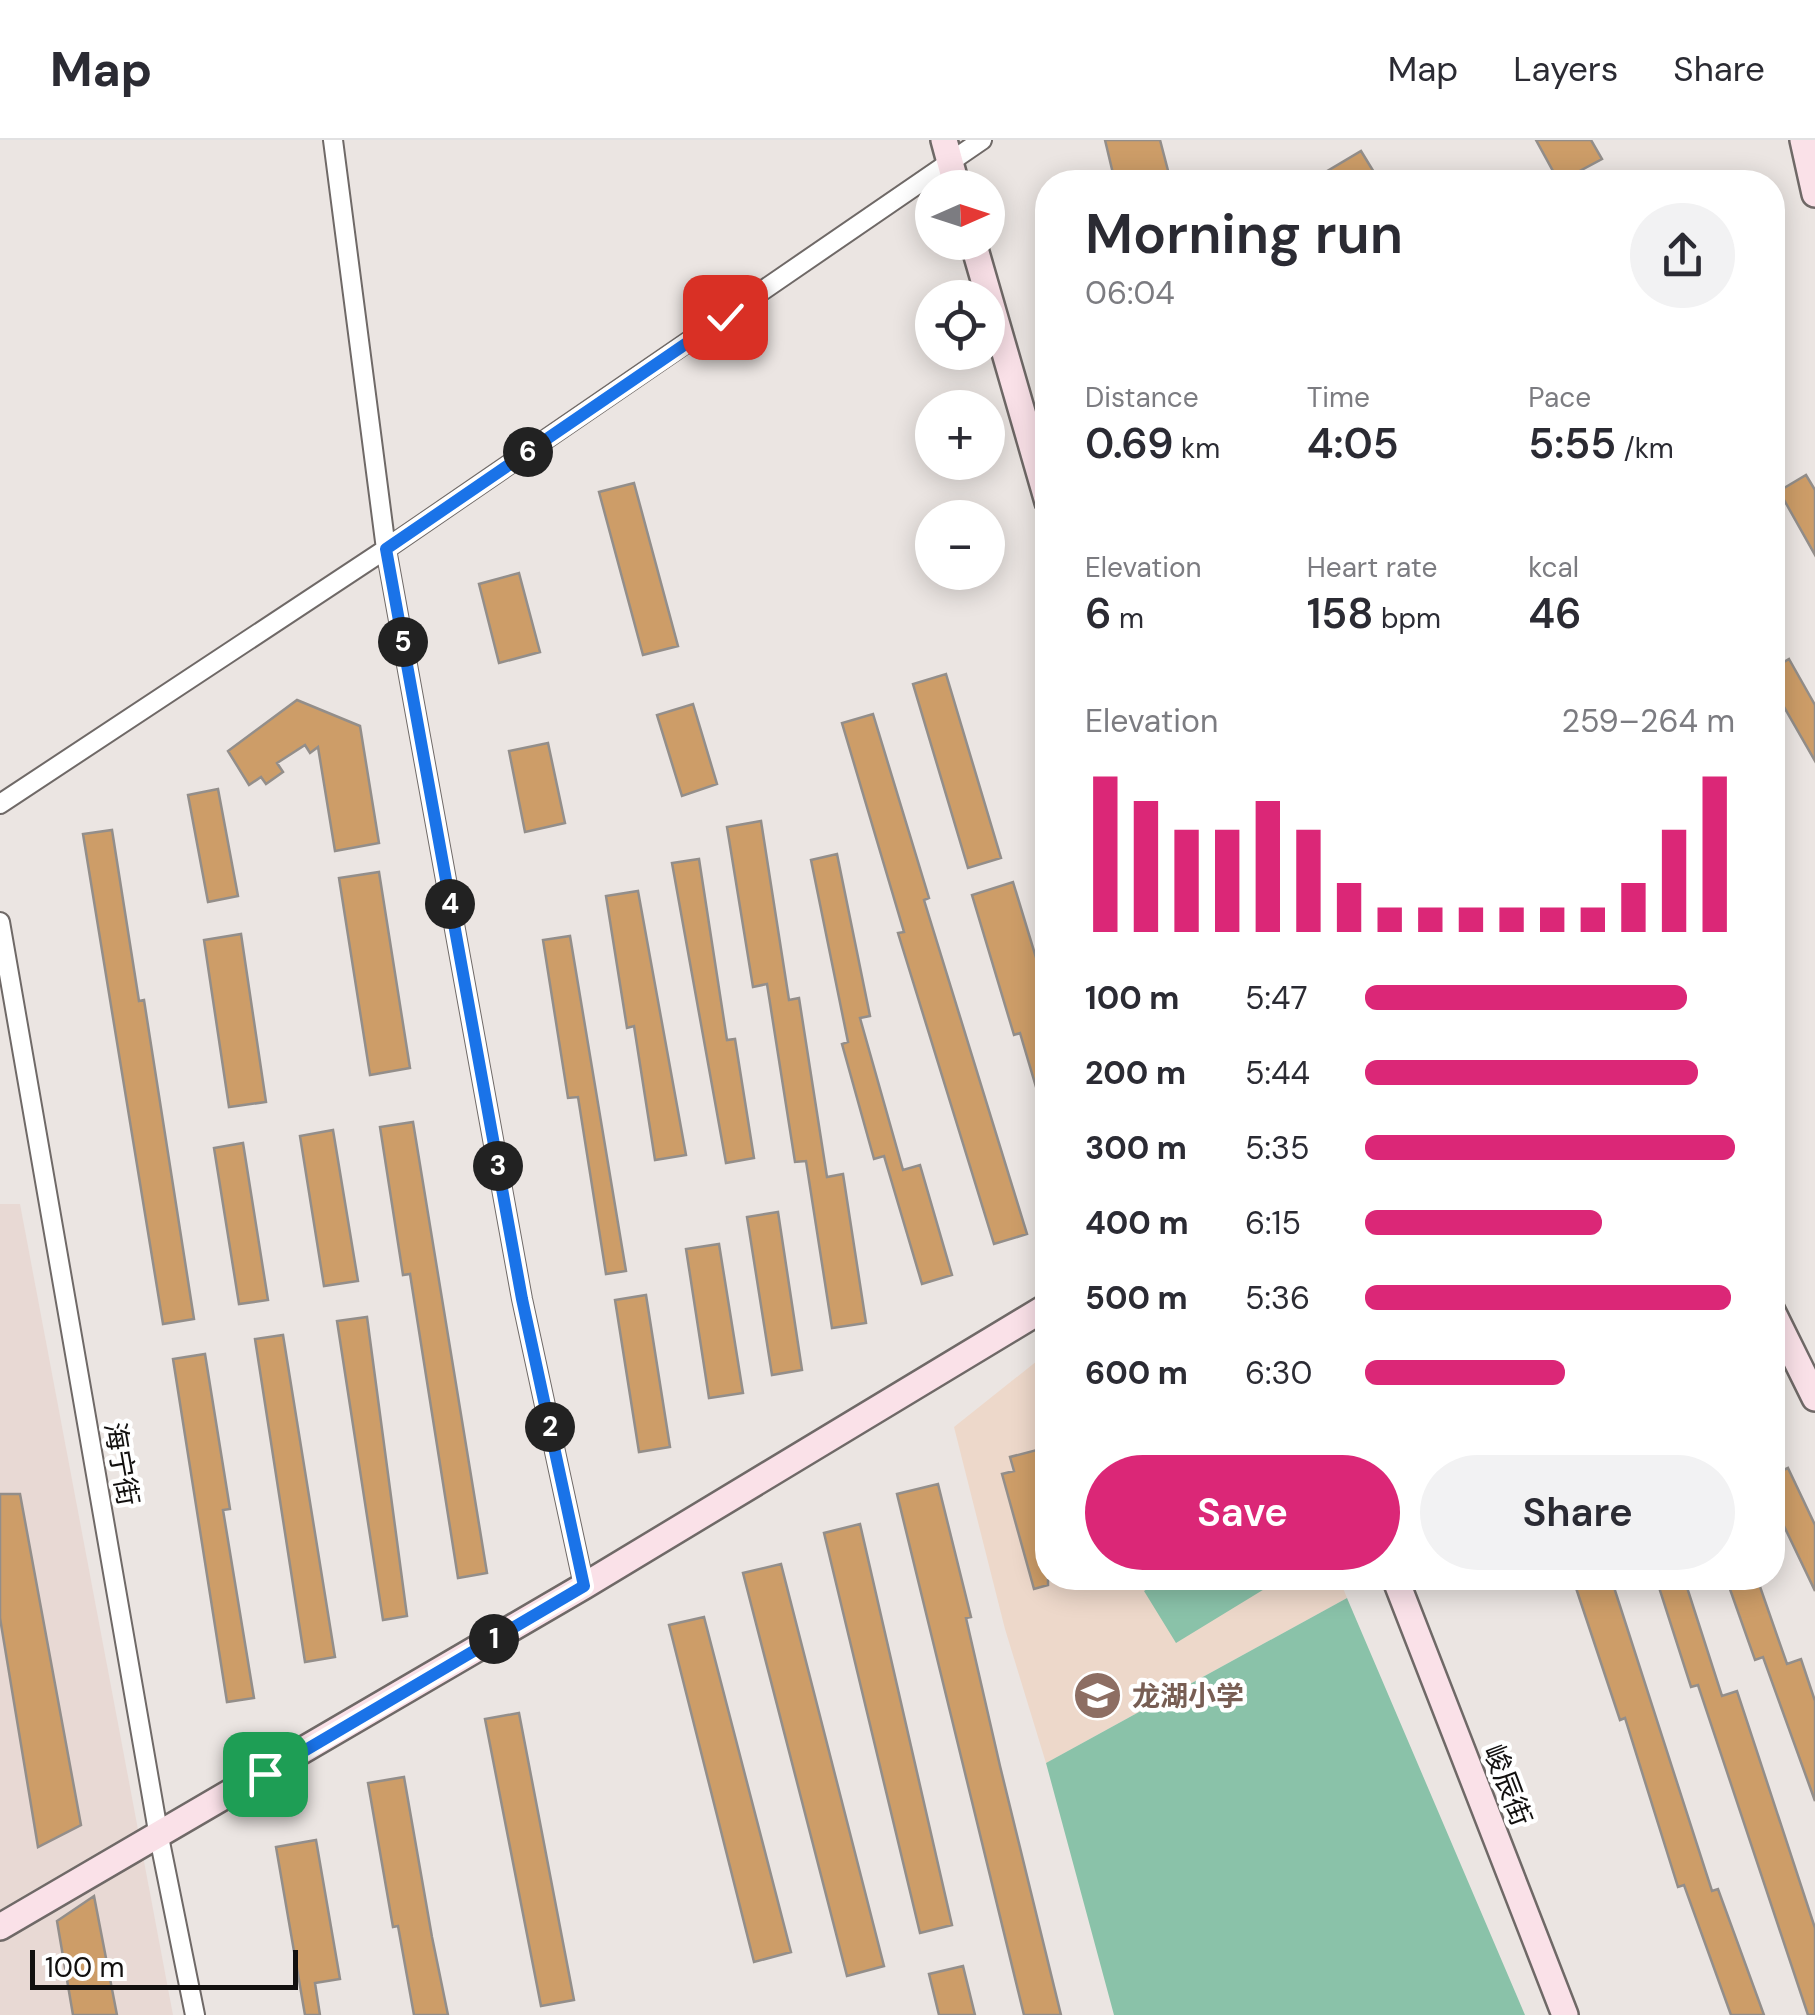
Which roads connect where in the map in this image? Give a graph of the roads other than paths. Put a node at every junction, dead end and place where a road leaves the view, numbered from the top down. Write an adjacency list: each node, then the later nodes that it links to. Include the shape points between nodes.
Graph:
1 (333, 140): 8 (street)
2 (982, 140): 4 (street)
3 (1803, 140): 5 (street)
4 (950, 163): 8 (street)
5 (1815, 194)
6 (978, 260): 7 (street)
7 (1035, 457)
8 (386, 549): 9 (street); 14 (street, via 522,1299)
9 (0, 804)
10 (0, 922): 16 (street, 海宁街)
11 (1035, 1314): 14 (street)
12 (1785, 1337): 13 (street)
13 (1815, 1398)
14 (584, 1586): 16 (street)
15 (1400, 1590): 19 (street, 峻辰街)
16 (158, 1837): 17 (street); 18 (street, 海宁街)
17 (0, 1927)
18 (195, 2015)
19 (1565, 2015)

